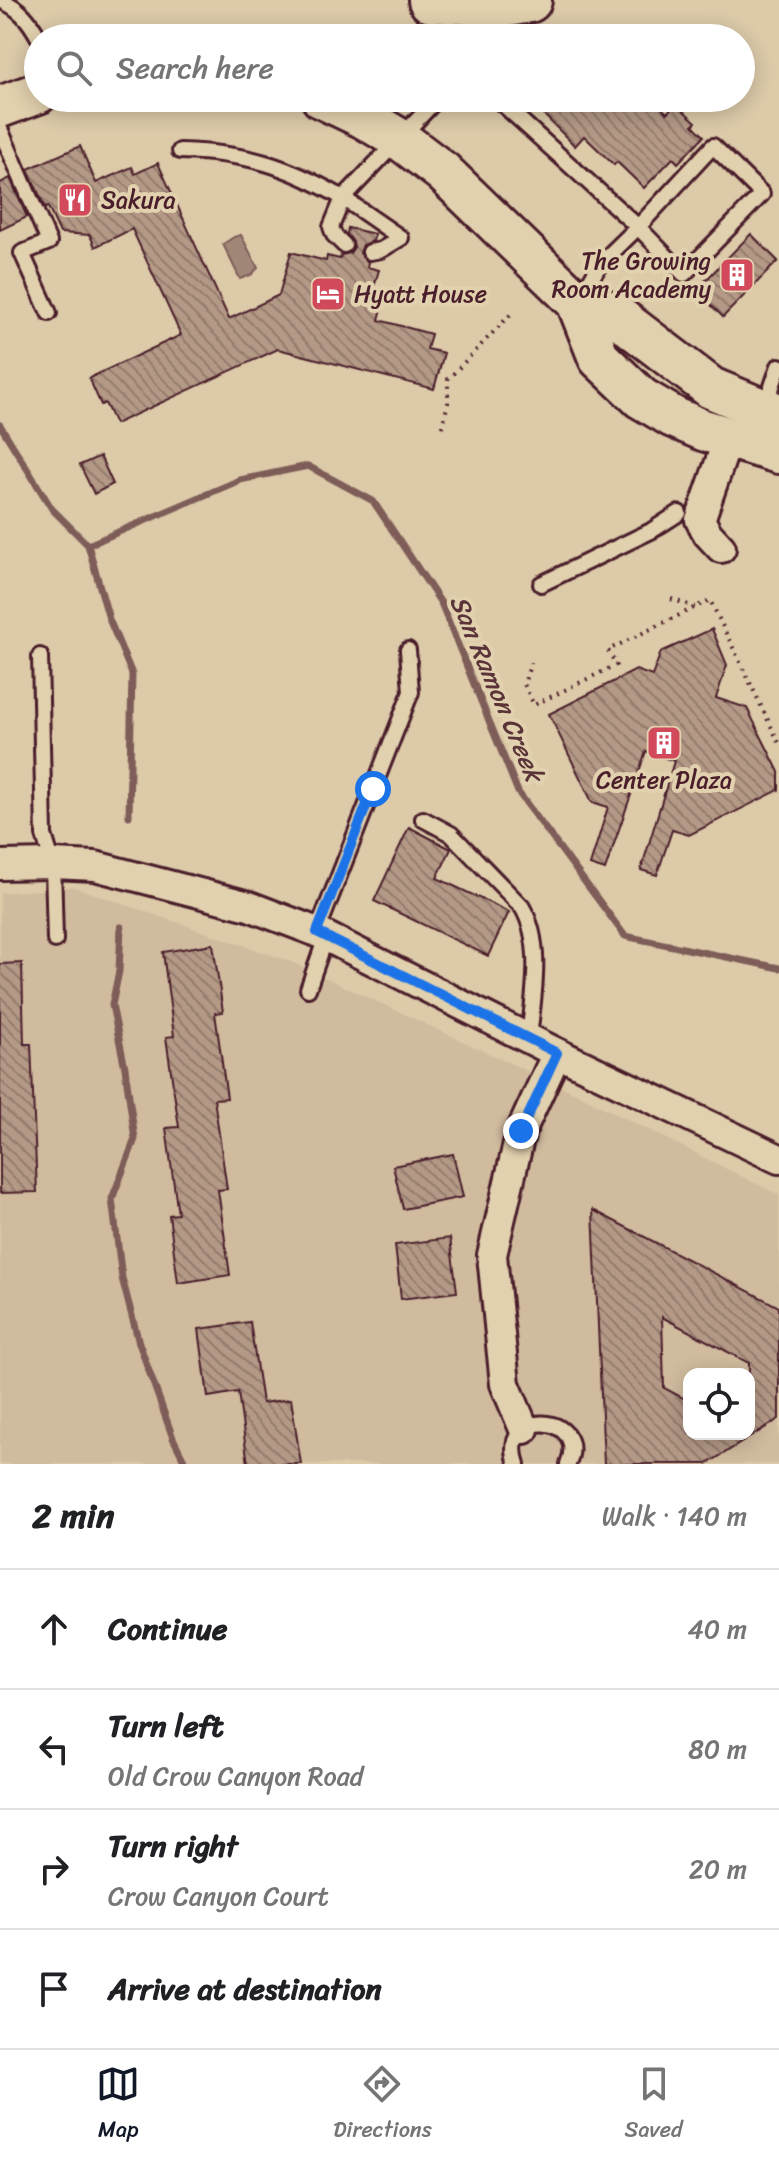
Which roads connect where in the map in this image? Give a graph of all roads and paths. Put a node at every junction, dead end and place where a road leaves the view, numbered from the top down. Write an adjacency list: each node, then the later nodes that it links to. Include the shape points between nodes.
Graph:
1 (431, 0): 2 (highway)
2 (529, 0)
3 (6, 2): 4 (lane)
4 (31, 24)
5 (24, 98): 6 (main road)
6 (0, 107)
7 (351, 112): 11 (main road)
8 (426, 112): 11 (lane)
9 (511, 112): 14 (lane)
10 (0, 129): 18 (lane, via 49,242 22,253)
11 (401, 140): 13 (lane); 17 (main road, via 443,172)
12 (180, 151): 13 (lane, via 264,160)
13 (343, 198): 15 (lane, via 331,227); 16 (lane, via 401,238)
14 (638, 227): 14 (lane, via 684,274 762,194 713,146); 17 (lane, via 600,264)
15 (344, 245)
16 (370, 252)
17 (577, 302): 21 (main road, via 613,313 711,388); 23 (main road, via 599,358 641,398)
18 (49, 313)
19 (511, 314): 22 (path, via 448,379)
20 (779, 366): 21 (lane)
21 (771, 411)
22 (442, 427)
23 (728, 439): 24 (main road); 26 (street, via 700,520)
24 (779, 453)
25 (679, 513): 27 (lane)
26 (721, 548)
27 (541, 584)
28 (671, 599): 29 (path)
29 (696, 607): 32 (path, via 608,650 616,665 534,705 524,684); 33 (path, via 710,600)
30 (408, 650): 37 (lane, via 411,692)
31 (40, 656): 35 (lane, via 44,835)
32 (531, 662)
33 (779, 743)
34 (423, 819): 40 (lane, via 451,834 529,919 536,974)
35 (53, 864): 36 (street); 37 (street, via 95,866 234,902); 38 (lane)
36 (0, 865)
37 (322, 934): 39 (lane); 40 (street)
38 (55, 940)
39 (308, 989)
40 (529, 1038): 41 (street)
41 (557, 1053): 42 (street); 43 (street, via 521,1131 492,1255 505,1384)
42 (779, 1159)
43 (524, 1429): 44 (lane, via 514,1444); 45 (lane, via 540,1422 557,1426 569,1439)
44 (517, 1464)
45 (568, 1464)

